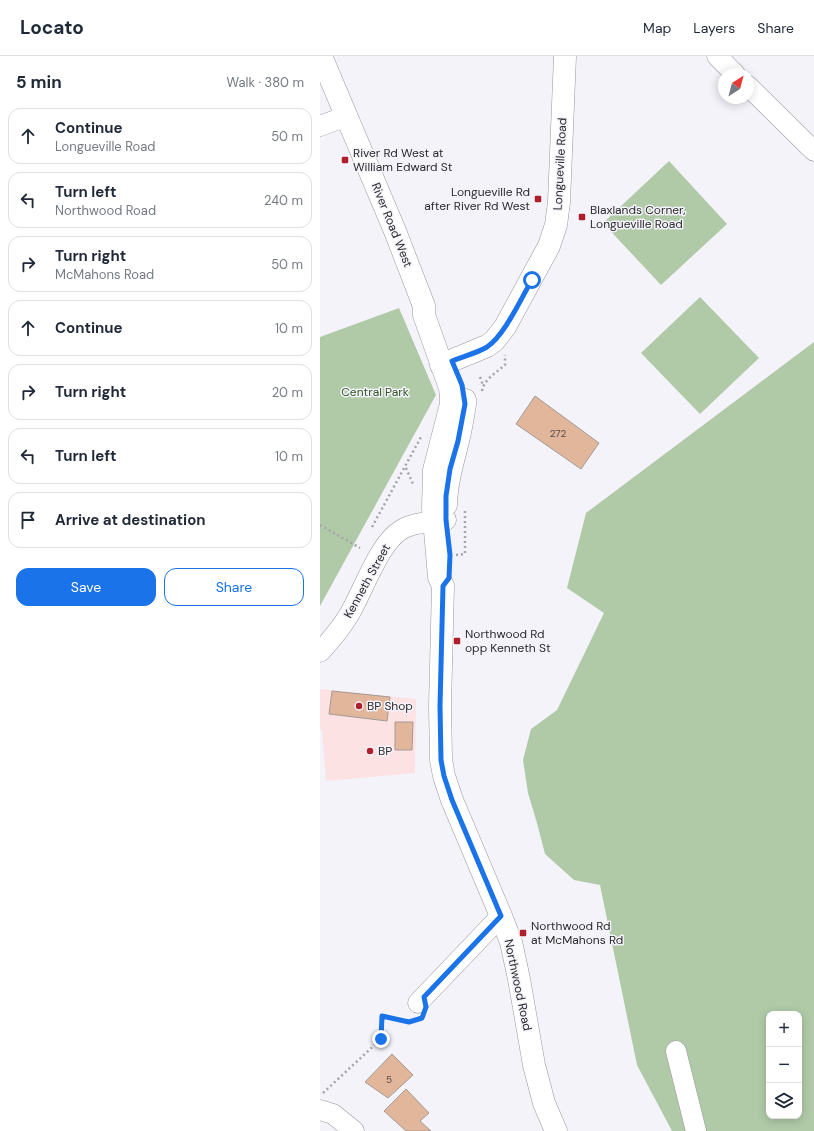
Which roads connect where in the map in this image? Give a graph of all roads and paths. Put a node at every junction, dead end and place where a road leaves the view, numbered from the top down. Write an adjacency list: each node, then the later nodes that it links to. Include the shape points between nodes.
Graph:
1 (321, 56): 6 (main road, River Road West)
2 (565, 56): 10 (main road, Longueville Road, via 559,202 556,225 549,246 505,327 494,341 480,350)
3 (717, 56): 4 (street)
4 (729, 68)
5 (754, 92): 8 (street)
6 (347, 116): 7 (street); 10 (main road, River Road West, via 424,306 433,313)
7 (320, 126)
8 (814, 151)
9 (505, 356): 11 (path)
10 (447, 363): 17 (main road, Northwood Road, via 462,385 465,404)
11 (505, 365)
12 (480, 377): 13 (path)
13 (483, 385)
14 (423, 434): 15 (path)
15 (406, 468): 16 (path); 19 (path)
16 (414, 488)
17 (440, 521): 23 (street, Kenneth Street, via 402,529 388,542 350,613); 24 (main road, Northwood Road, via 439,577 443,586 441,760 452,800)
18 (320, 525): 20 (path)
19 (372, 527)
20 (360, 548)
21 (465, 554): 22 (path)
22 (456, 555)
23 (320, 652)
24 (501, 916): 25 (street); 28 (main road, Northwood Road, via 518,972 534,1065)
25 (417, 1011): 27 (path, via 409,1022 382,1016 381,1039)
26 (676, 1051): 33 (street)
27 (320, 1096)
28 (544, 1103): 31 (street, Northwood Road); 32 (main road)
29 (320, 1110): 30 (street, via 333,1114)
30 (354, 1131)
31 (544, 1131)
32 (556, 1131)
33 (696, 1131)

